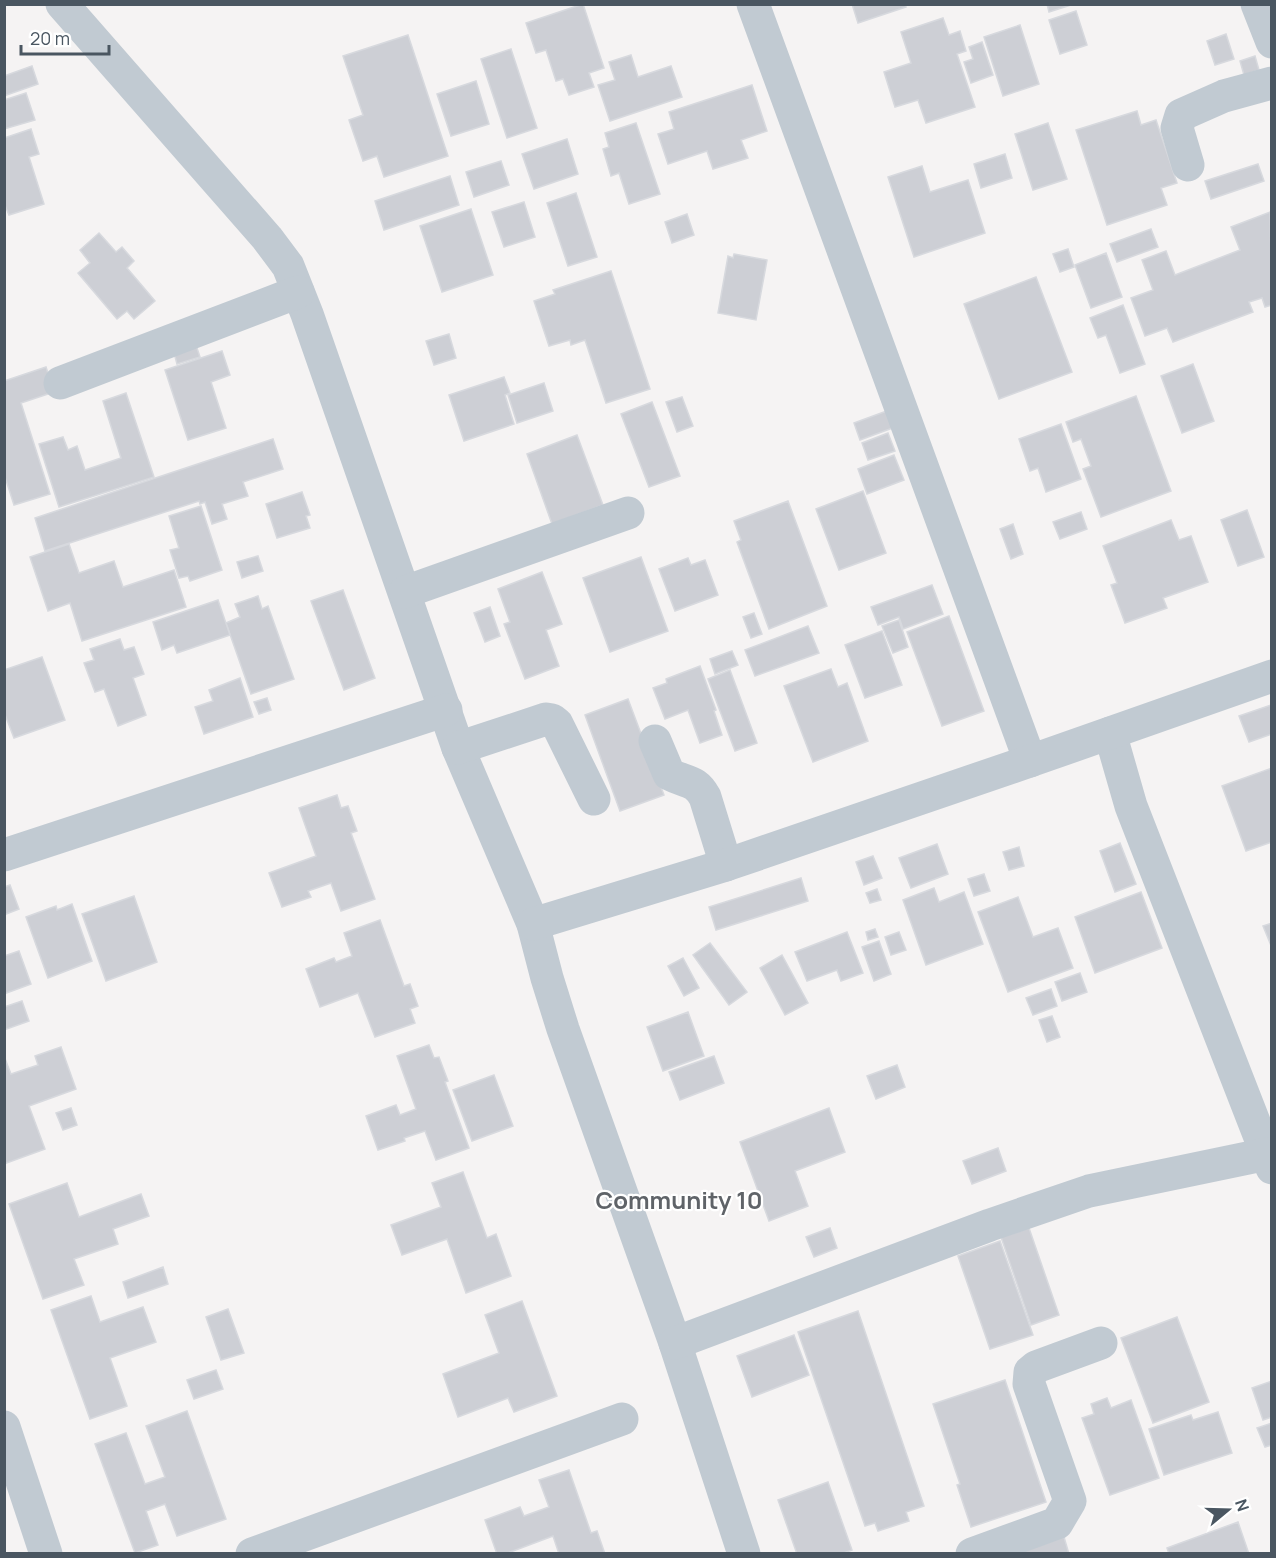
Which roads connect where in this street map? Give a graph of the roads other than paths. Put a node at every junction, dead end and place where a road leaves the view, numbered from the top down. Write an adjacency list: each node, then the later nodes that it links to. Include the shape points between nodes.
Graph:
1 (62, 4): 7 (street, via 267,238 288,266)
2 (753, 4): 16 (street)
3 (1257, 4): 4 (street)
4 (1272, 42)
5 (1272, 83): 6 (street, via 1224,96 1181,115 1177,128)
6 (1188, 165)
7 (298, 292): 8 (street); 10 (street)
8 (60, 383)
9 (628, 513): 10 (street)
10 (405, 592): 12 (street)
11 (1272, 676): 13 (street)
12 (446, 710): 15 (street); 18 (street)
13 (1110, 733): 16 (street); 21 (street, via 1131,806)
14 (655, 741): 19 (street, via 669,774 692,781 700,788)
15 (458, 748): 17 (street, via 552,720); 20 (street)
16 (1030, 761): 19 (street)
17 (594, 799)
18 (4, 855)
19 (726, 865): 20 (street)
20 (533, 924): 22 (street, via 564,1029)
21 (1269, 1161): 22 (street, via 1089,1191)
22 (675, 1343): 28 (street)
23 (1101, 1343): 29 (street, via 1030,1372 1029,1384 1070,1501 1057,1523)
24 (622, 1419): 27 (street)
25 (4, 1427): 26 (street)
26 (46, 1554)
27 (252, 1554)
28 (744, 1554)
29 (972, 1554)

